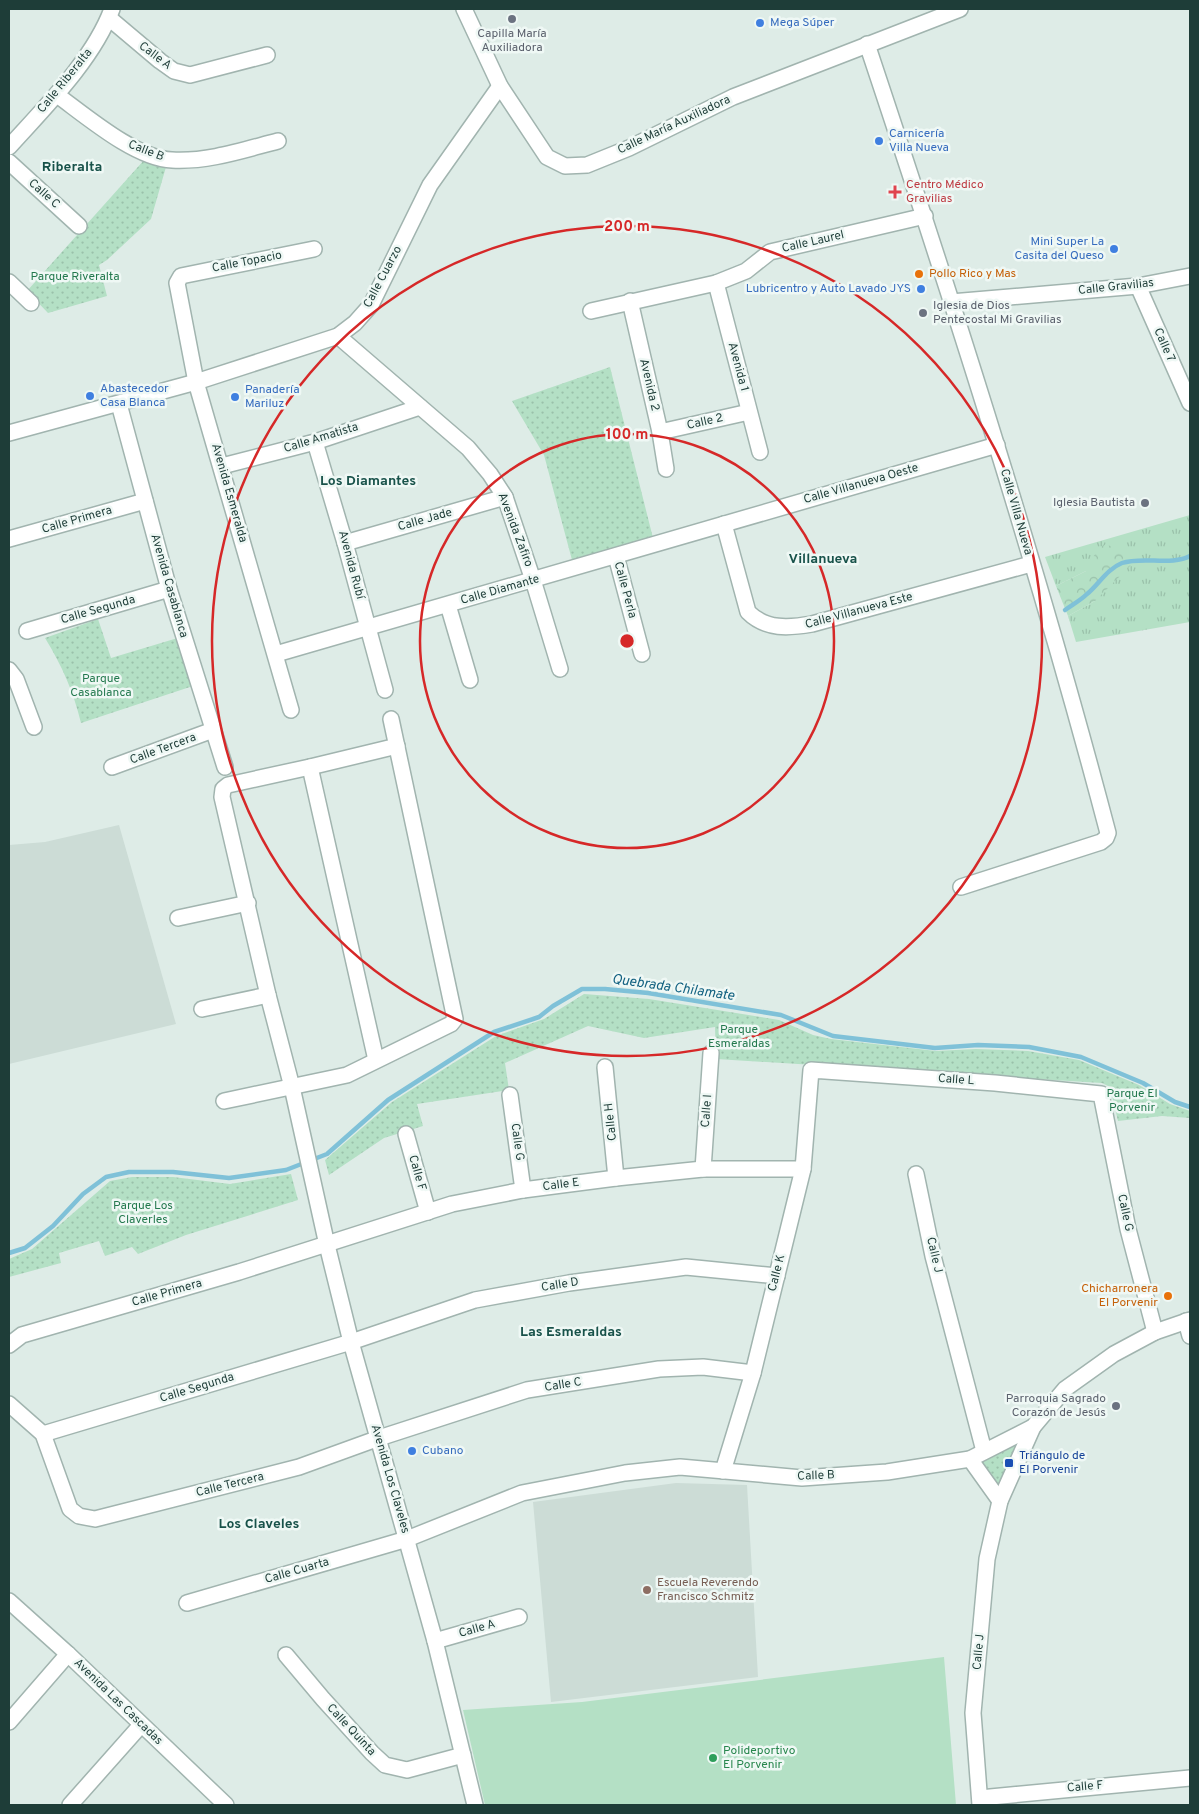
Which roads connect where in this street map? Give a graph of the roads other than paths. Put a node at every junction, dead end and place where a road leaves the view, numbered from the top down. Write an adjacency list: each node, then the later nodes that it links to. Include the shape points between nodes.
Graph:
1 (464, 9): 6 (street, Calle María Auxiliadora)
2 (960, 9): 4 (street, Calle María Auxiliadora)
3 (110, 13): 5 (street, Calle A, via 174,71 190,75); 7 (street, Calle Riberalta, via 93,46)
4 (867, 44): 6 (street, Calle María Auxiliadora, via 733,97 629,148 586,165 565,166 547,157); 11 (street, Calle Villa Nueva)
5 (267, 55)
6 (500, 86): 23 (street, Calle Cuarzo, via 430,185 371,305)
7 (57, 94): 8 (street, Calle B, via 120,141 170,160 215,157); 9 (street, Calle Riberalta)
8 (278, 141)
9 (9, 147)
10 (9, 162): 12 (street, Calle C)
11 (925, 216): 17 (street, Calle Laurel, via 770,252 746,271); 20 (street, Calle Villa Nueva)
12 (79, 226)
13 (314, 249): 14 (street, Calle Topacio)
14 (181, 276): 24 (street, Avenida Esmeralda, via 177,283)
15 (1190, 276): 18 (street, Calle Gravilias)
16 (9, 282): 21 (street)
17 (716, 283): 19 (street, Calle Laurel); 28 (street, Avenida 1)
18 (1138, 286): 20 (street, Calle Gravilias); 25 (street, Calle 7)
19 (630, 301): 22 (street, Calle Laurel); 29 (street, Avenida 2)
20 (951, 302): 32 (street, Calle Villa Nueva)
21 (32, 303)
22 (591, 311)
23 (338, 336): 24 (street, Calle Cuarzo); 27 (street, Avenida Zafiro)
24 (196, 382): 26 (street, Calle Cuarzo); 34 (street, Avenida Esmeralda)
25 (1190, 403)
26 (119, 404): 30 (street, Calle Cuarzo); 37 (street, Avenida Casablanca)
27 (420, 407): 31 (street, Calle Amatista); 36 (street, Avenida Zafiro, via 468,448)
28 (749, 412): 29 (street, Calle 2); 33 (street, Avenida 1)
29 (660, 432): 35 (street, Avenida 2)
30 (9, 433)
31 (315, 442): 34 (street, Calle Amatista); 40 (street, Avenida Rubí)
32 (997, 445): 38 (street, Calle Villanueva Oeste); 42 (street, Calle Villa Nueva)
33 (760, 452)
34 (222, 466): 48 (street, Avenida Esmeralda)
35 (666, 469)
36 (505, 498): 40 (street, Calle Jade); 43 (street, Avenida Zafiro)
37 (145, 501): 39 (street, Calle Primera); 44 (street, Avenida Casablanca)
38 (724, 524): 41 (street, Calle Diamante); 42 (street, Calle Villanueva Este, via 748,612 766,625 778,627 812,624)
39 (9, 539)
40 (345, 544): 46 (street, Avenida Rubí)
41 (616, 556): 43 (street, Calle Diamante); 49 (street, Calle Perla)
42 (1031, 564): 62 (street, Calle Villa Nueva, via 1072,696 1108,833 1101,842)
43 (534, 580): 45 (street, Calle Diamante); 50 (street, Avenida Zafiro)
44 (169, 589): 47 (street, Calle Segunda); 57 (street, Avenida Casablanca)
45 (448, 605): 46 (street, Calle Diamante); 52 (street)
46 (368, 628): 48 (street, Calle Diamante); 53 (street, Avenida Rubí)
47 (27, 631)
48 (276, 654): 54 (street, Avenida Esmeralda)
49 (642, 654)
50 (560, 669)
51 (9, 670): 56 (street, via 16,679)
52 (470, 680)
53 (385, 690)
54 (291, 710)
55 (391, 719): 58 (street)
56 (34, 727)
57 (213, 730): 59 (street, Avenida Casablanca); 60 (street, Calle Tercera)
58 (397, 746): 61 (street); 68 (street, via 454,1019 451,1024)
59 (225, 766)
60 (112, 767)
61 (310, 767): 63 (street, Avenida Los Claveles, via 228,785 223,789 222,797); 68 (street)
62 (961, 887)
63 (248, 903): 64 (street); 65 (street, Avenida Los Claveles)
64 (178, 918)
65 (268, 995): 66 (street); 71 (street, Avenida Los Claveles)
66 (202, 1009)
67 (711, 1053): 76 (street, Calle I)
68 (376, 1060): 71 (street, via 347,1075)
69 (605, 1067): 79 (street, Calle H)
70 (811, 1070): 72 (street, Calle L); 77 (street, Calle K)
71 (292, 1087): 74 (street); 82 (street, Avenida Los Claveles)
72 (1100, 1094): 85 (street, Calle G, via 1128,1229)
73 (510, 1095): 80 (street, Calle G)
74 (224, 1101)
75 (406, 1134): 81 (street, Calle F)
76 (703, 1169): 77 (street, Calle E); 79 (street, Calle E)
77 (803, 1169): 83 (street, Calle K)
78 (916, 1174): 94 (street, Calle J)
79 (616, 1178): 80 (street, Calle E)
80 (523, 1190): 81 (street, Calle E)
81 (428, 1212): 82 (street, Calle E)
82 (326, 1245): 87 (street, Avenida Los Claveles); 88 (street, Calle Primera, via 22,1335)
83 (776, 1276): 87 (street, Calle D, via 686,1267 569,1283 475,1300); 89 (street, Calle K)
84 (1188, 1320): 85 (street, Calle B); 86 (street)
85 (1154, 1332): 91 (street, Calle B, via 1114,1354 1065,1390)
86 (1190, 1336)
87 (351, 1342): 92 (street, Calle Segunda); 93 (street, Avenida Los Claveles)
88 (9, 1345)
89 (753, 1373): 93 (street, Calle C, via 703,1367 659,1369 527,1390); 96 (street, Calle K)
90 (9, 1404): 92 (street)
91 (1033, 1427): 94 (street, Calle B); 97 (street, Calle J)
92 (43, 1434): 93 (street, Calle Tercera, via 70,1509 79,1516 95,1519 299,1467)
93 (379, 1438): 98 (street, Avenida Los Claveles)
94 (984, 1451): 95 (street, Calle B)
95 (970, 1459): 96 (street, Calle B, via 887,1472 802,1478); 97 (street)
96 (723, 1471): 98 (street, Calle B, via 680,1467 625,1473 522,1493)
97 (1000, 1501): 110 (street, Calle J, via 987,1559 973,1713)
98 (407, 1539): 100 (street, Calle Cuarta); 102 (street, Avenida Los Claveles)
99 (9, 1601): 103 (street, Avenida Las Cascadas)
100 (187, 1603)
101 (519, 1617): 102 (street, Calle A)
102 (435, 1641): 107 (street, Avenida Los Claveles)
103 (68, 1654): 105 (street); 106 (street, Avenida Las Cascadas)
104 (286, 1655): 107 (street, Calle Quinta, via 385,1765 407,1770)
105 (9, 1722)
106 (141, 1724): 109 (street, Avenida Las Cascadas); 111 (street)
107 (463, 1755): 113 (street, Avenida Los Claveles)
108 (1190, 1778): 110 (street, Calle F)
109 (210, 1800): 112 (street, Avenida Las Cascadas)
110 (980, 1802)
111 (70, 1805)
112 (226, 1805)
113 (475, 1805)

